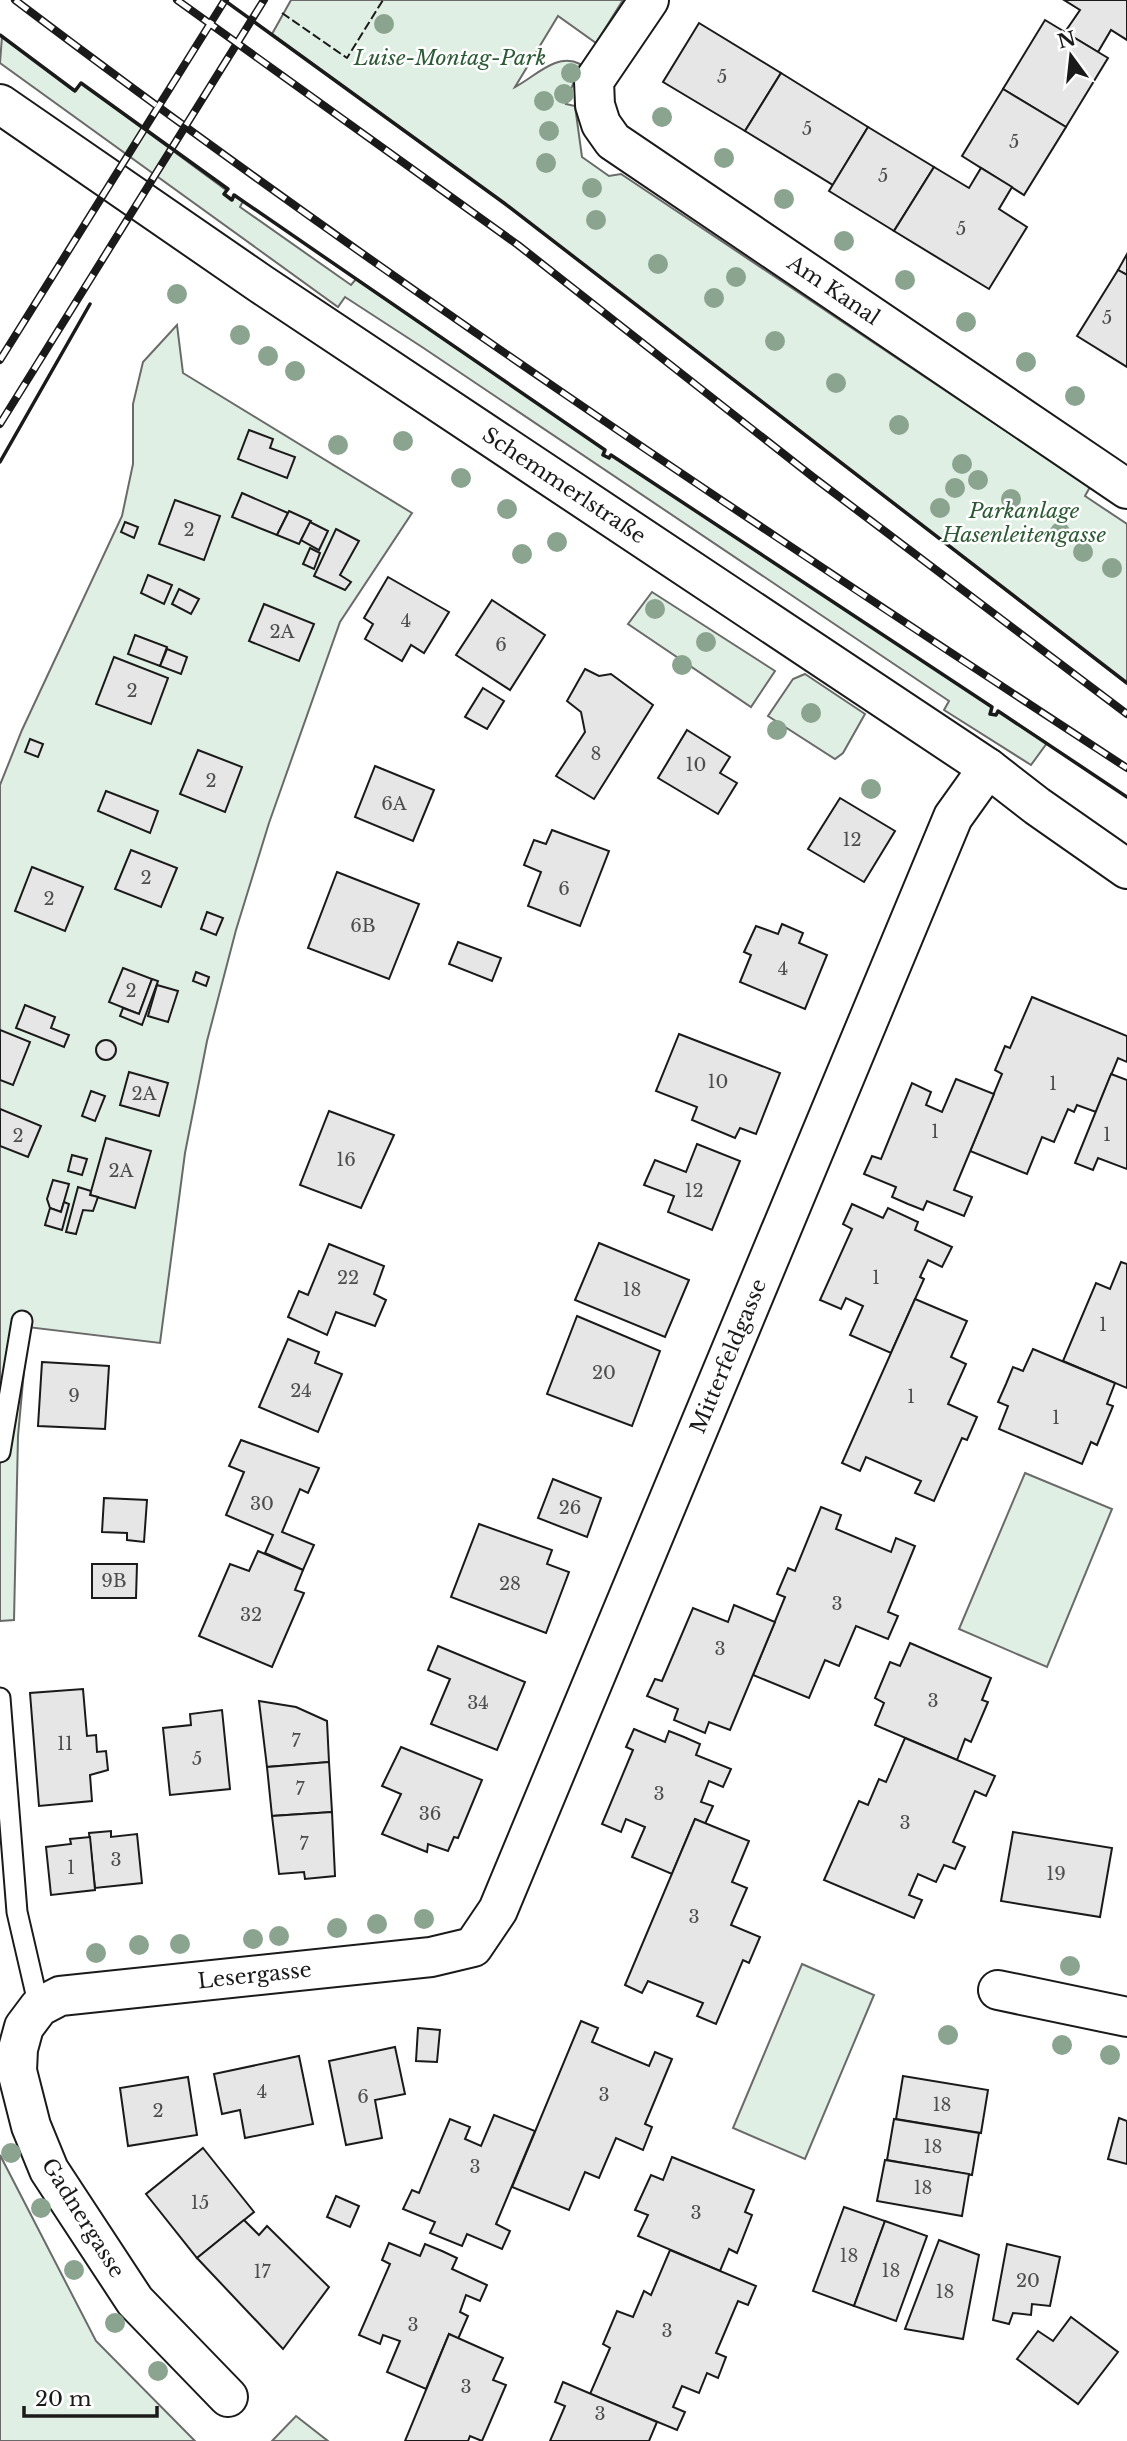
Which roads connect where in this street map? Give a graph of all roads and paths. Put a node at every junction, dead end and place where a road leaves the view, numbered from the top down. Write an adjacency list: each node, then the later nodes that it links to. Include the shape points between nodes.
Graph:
1 (649, 0): 3 (street, Am Kanal, via 594,81 601,124 613,141)
2 (0, 104): 4 (street, Schemmerlstraße, via 261,284)
3 (1127, 489)
4 (988, 768): 5 (street, Schemmerlstraße); 9 (street, Mitterfeldgasse, via 953,817 498,1910)
5 (1127, 869)
6 (22, 1321): 7 (lane)
7 (0, 1452)
8 (0, 1698): 11 (lane, via 16,1912)
9 (473, 1947): 11 (street, Lesergasse, via 431,1957 84,1992 60,1996)
10 (998, 1990): 12 (street)
11 (39, 2007): 13 (street, Gadnergasse, via 24,2027 17,2070 31,2126 49,2170 135,2301)
12 (1127, 2017)
13 (228, 2397)

